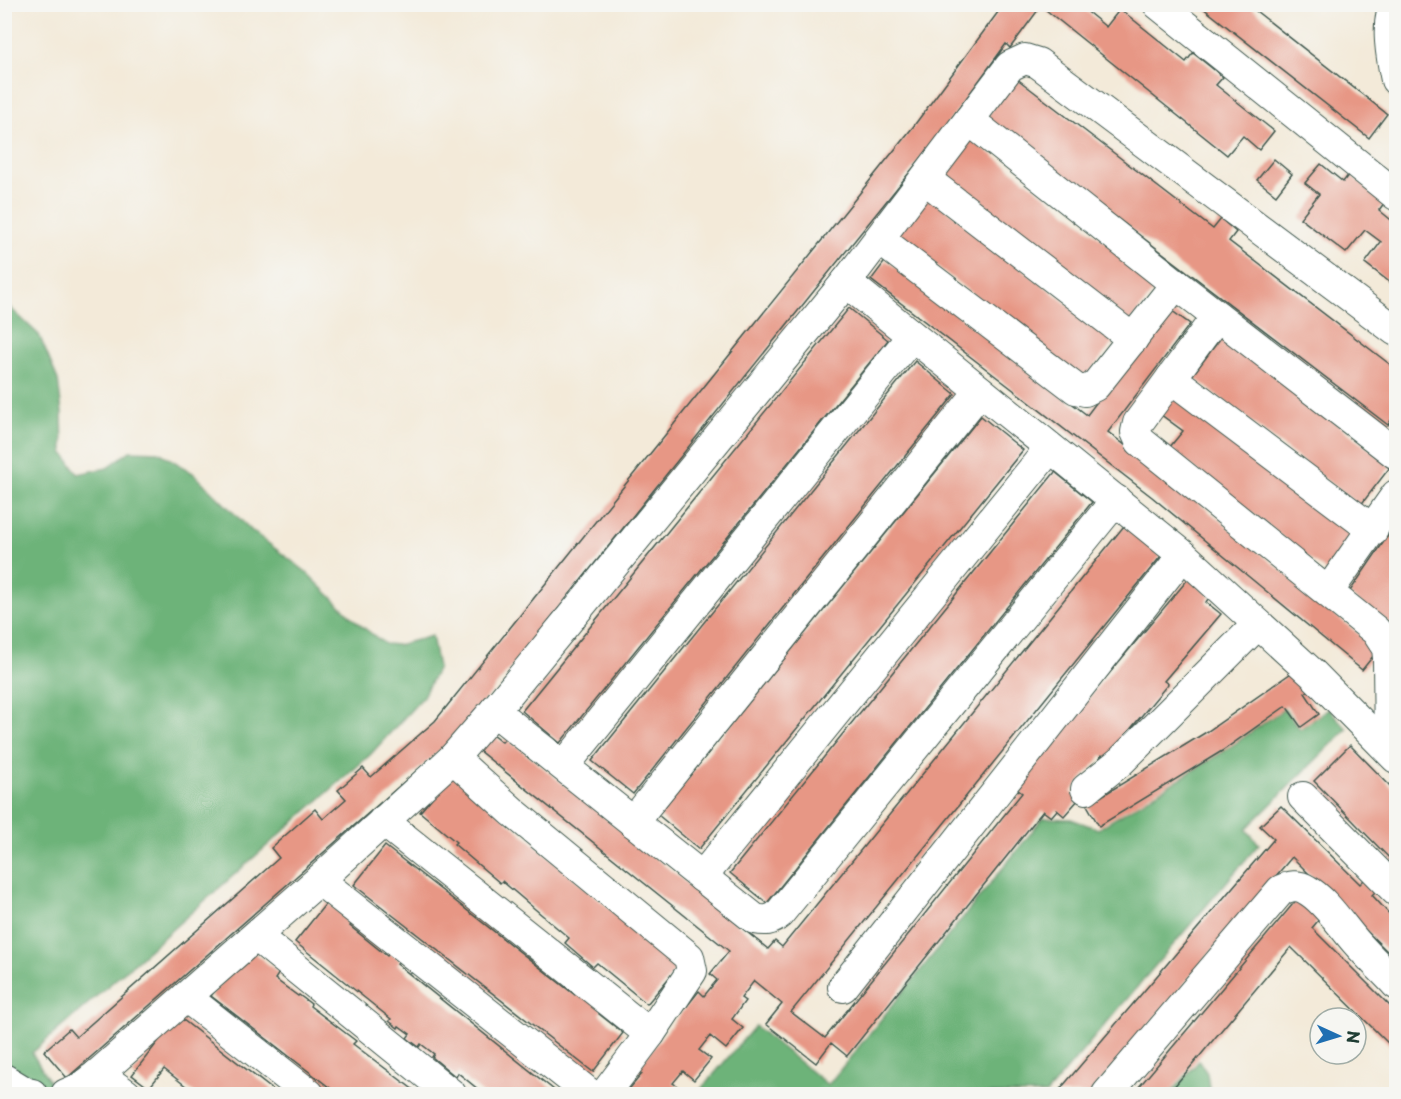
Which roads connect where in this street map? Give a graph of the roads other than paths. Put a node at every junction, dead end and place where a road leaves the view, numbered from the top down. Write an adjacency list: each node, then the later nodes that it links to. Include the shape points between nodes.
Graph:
1 (1158, 4): 6 (lane)
2 (1396, 4): 3 (lane, via 1390,23)
3 (1396, 80)
4 (969, 120): 5 (lane); 9 (lane); 11 (lane, via 1010,66 1025,59 1038,63)
5 (925, 179): 7 (lane); 13 (lane)
6 (1396, 195)
7 (879, 239): 8 (lane); 13 (lane, via 1076,389 1085,391 1095,386)
8 (846, 282): 12 (lane); 24 (lane)
9 (1176, 284): 10 (lane); 13 (lane)
10 (1217, 316): 14 (lane); 17 (lane)
11 (1396, 331)
12 (912, 336): 15 (lane); 27 (lane)
13 (1133, 339)
14 (1171, 378): 20 (lane); 22 (lane, via 1138,423 1140,441)
15 (980, 391): 16 (lane); 31 (lane)
16 (1050, 448): 19 (lane); 32 (lane)
17 (1396, 454)
18 (1396, 495): 20 (lane)
19 (1116, 500): 21 (lane); 32 (lane, via 779,914 764,921 755,919)
20 (1372, 530): 22 (lane)
21 (1183, 555): 23 (lane); 37 (lane)
22 (1328, 592): 25 (lane, via 1376,631 1387,648)
23 (1258, 624): 25 (lane); 28 (lane, via 1121,761)
24 (495, 711): 26 (lane); 27 (lane)
25 (1393, 754)
26 (453, 758): 30 (lane); 39 (lane, via 689,957 692,971)
27 (564, 766): 31 (lane)
28 (1086, 789)
29 (1303, 797): 34 (lane)
30 (383, 821): 33 (lane); 39 (lane)
31 (633, 822): 32 (lane)
32 (702, 877)
33 (319, 880): 35 (lane); 47 (lane)
34 (1396, 891)
35 (256, 936): 38 (lane); 46 (lane)
36 (1396, 984): 49 (lane, via 1309,890 1290,886 1281,890)
37 (843, 987)
38 (186, 997): 40 (lane); 45 (lane)
39 (650, 1034): 48 (lane)
40 (98, 1074): 43 (lane); 44 (lane)
41 (4, 1079): 42 (lane)
42 (32, 1095)
43 (66, 1095)
44 (126, 1095)
45 (309, 1095)
46 (452, 1095)
47 (590, 1095)
48 (604, 1095)
49 (1107, 1095)

